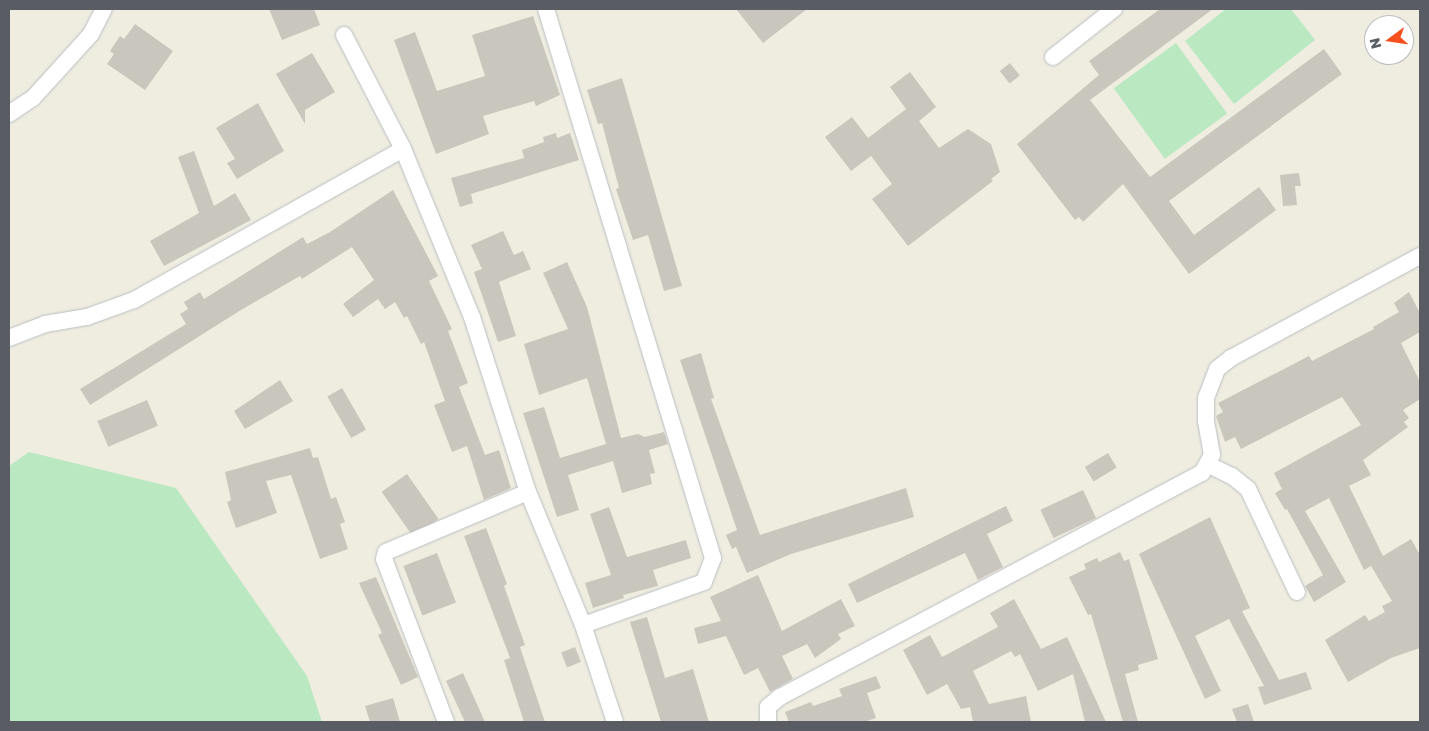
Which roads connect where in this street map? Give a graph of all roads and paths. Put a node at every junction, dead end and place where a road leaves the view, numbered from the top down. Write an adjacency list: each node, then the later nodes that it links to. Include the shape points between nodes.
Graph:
1 (104, 9): 6 (street, via 90,34 33,98)
2 (546, 9): 13 (street, via 713,558 704,582)
3 (1114, 9): 5 (street)
4 (344, 35): 7 (street)
5 (1053, 57)
6 (10, 112)
7 (404, 149): 9 (street, via 134,300 87,317 45,324); 11 (street, via 472,317)
8 (1420, 256): 10 (street, via 1230,358 1217,369 1206,398 1212,455)
9 (9, 338)
10 (1209, 465): 12 (street, via 1232,476 1248,489); 16 (street, via 1202,473 780,697 768,707)
11 (528, 492): 13 (street); 14 (street, via 386,552 384,559)
12 (1297, 592)
13 (583, 625): 15 (street)
14 (446, 722)
15 (615, 722)
16 (768, 722)

